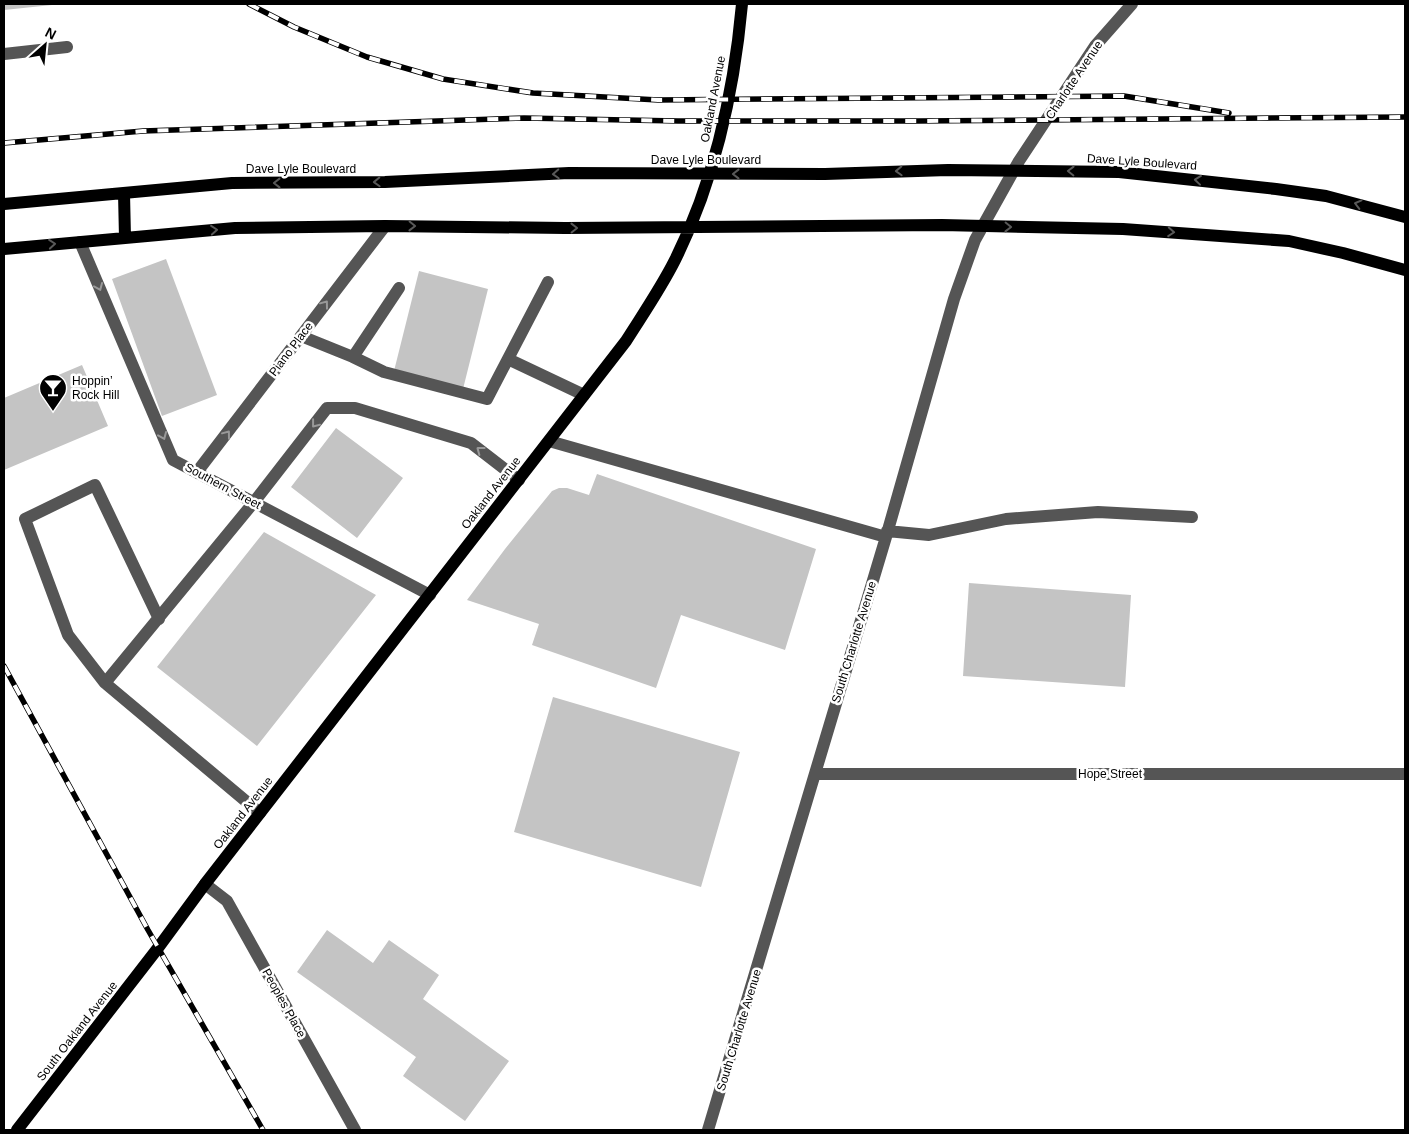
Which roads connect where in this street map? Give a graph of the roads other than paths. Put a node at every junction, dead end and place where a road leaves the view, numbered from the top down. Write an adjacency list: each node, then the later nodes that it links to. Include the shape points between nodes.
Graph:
1 (1132, 4): 5 (street, Charlotte Avenue, via 1095,46)
2 (741, 7): 19 (main road, Oakland Avenue, via 733,81 714,160 695,215 660,288 626,341)
3 (67, 47): 4 (street)
4 (4, 54)
5 (1019, 161): 25 (street, South Charlotte Avenue, via 975,240 954,299)
6 (124, 193): 7 (main road, Dave Lyle Boulevard); 8 (main road, Dave Lyle Boulevard, one-way to 6, via 1326,196 1119,172 569,173 385,182 232,183); 10 (main road)
7 (4, 204)
8 (1405, 217)
9 (384, 226): 10 (main road, one-way to 9, via 235,228); 13 (main road, one-way to 13, via 1122,229 1289,241); 16 (street, Piano Place, one-way to 9)
10 (125, 238): 11 (main road)
11 (80, 242): 12 (main road, one-way to 11); 21 (street, Southern Street, one-way to 21, via 173,460)
12 (4, 249)
13 (1405, 270)
14 (548, 282): 18 (street)
15 (399, 288): 17 (street)
16 (301, 336): 17 (street); 21 (street, Piano Place, one-way to 16)
17 (353, 357): 18 (street, via 384,372 487,399)
18 (508, 359): 19 (street)
19 (584, 395): 20 (main road, Oakland Avenue)
20 (549, 441): 22 (main road, Oakland Avenue); 25 (street)
21 (197, 472): 23 (street, Southern Street)
22 (519, 480): 23 (street, one-way to 23, via 471,443 355,408 327,408); 26 (main road, Oakland Avenue)
23 (254, 502): 26 (street, Southern Street); 27 (street)
24 (1192, 517): 25 (street, via 1098,512 1006,519 929,535)
25 (886, 534): 29 (street, South Charlotte Avenue)
26 (430, 594): 31 (main road, Oakland Avenue)
27 (158, 619): 28 (street); 28 (street, via 95,485 25,519 68,635)
28 (105, 683): 31 (street)
29 (815, 774): 30 (street, Hope Street); 36 (street, South Charlotte Avenue)
30 (1405, 774)
31 (260, 813): 32 (main road, Oakland Avenue)
32 (205, 884): 33 (main road, Oakland Avenue); 35 (street, Peoples Place, via 228,901)
33 (158, 948): 34 (main road, South Oakland Avenue)
34 (17, 1130)
35 (355, 1130)
36 (708, 1130)

